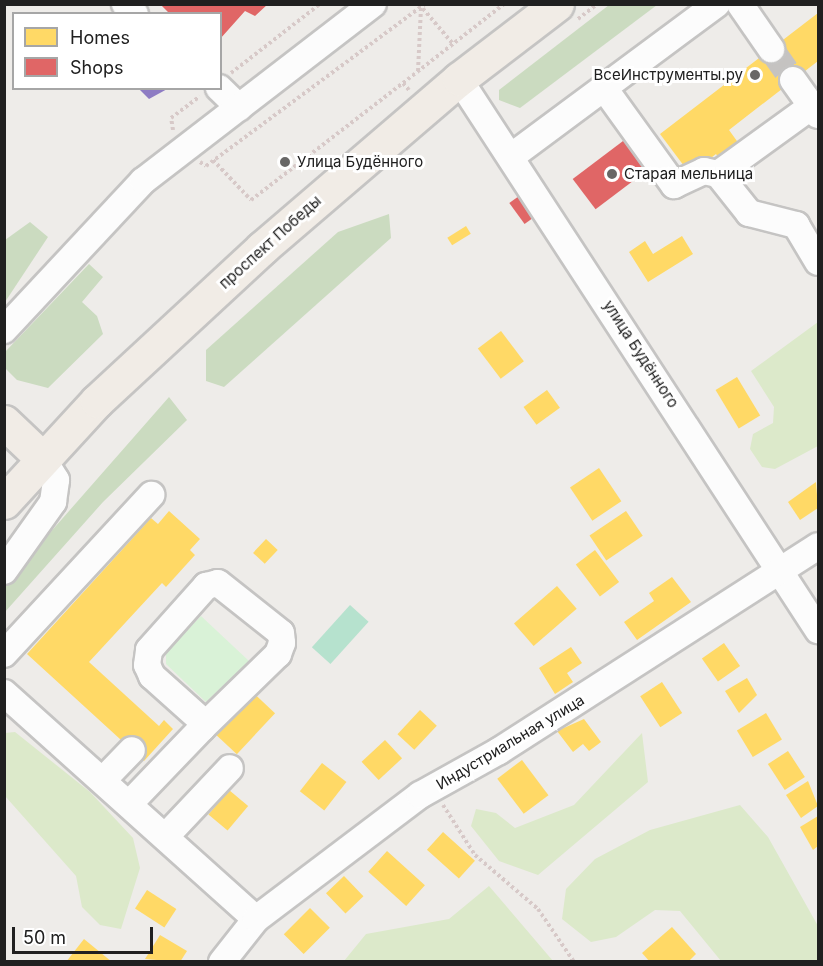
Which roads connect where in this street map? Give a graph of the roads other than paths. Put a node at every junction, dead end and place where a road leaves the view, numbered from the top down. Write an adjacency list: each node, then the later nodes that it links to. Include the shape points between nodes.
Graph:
1 (373, 4): 10 (street)
2 (557, 4): 6 (main road, проспект Победы)
3 (717, 4): 8 (street)
4 (740, 4): 5 (street)
5 (771, 49)
6 (459, 79): 12 (street, улица Будённого); 17 (main road, проспект Победы, via 262,248)
7 (793, 80): 11 (street)
8 (604, 88): 12 (street); 13 (street, via 674,185 704,171)
9 (221, 90): 10 (street)
10 (239, 107): 15 (street, via 178,142)
11 (815, 111): 13 (street)
12 (512, 156): 22 (street, улица Будённого)
13 (718, 174): 14 (street, via 749,213 796,225)
14 (819, 262)
15 (4, 330)
16 (4, 422): 17 (main road)
17 (43, 459): 19 (main road, проспект Победы); 21 (street, via 56,480 53,502)
18 (151, 495): 24 (street)
19 (4, 502)
20 (819, 546): 22 (street, Индустриальная улица)
21 (4, 571)
22 (783, 573): 23 (street, улица Будённого); 32 (street, Индустриальная улица, via 433,788)
23 (819, 630)
24 (4, 654)
25 (4, 693): 29 (street)
26 (202, 728): 26 (street, via 199,718 152,676 147,665 149,650 206,586 218,583 281,633 282,643 278,654); 30 (street)
27 (132, 750): 29 (street)
28 (230, 768): 31 (street)
29 (104, 779): 30 (street)
30 (130, 802): 31 (street)
31 (166, 836): 32 (street)
32 (256, 919): 33 (street, Индустриальная улица)
33 (222, 962)

